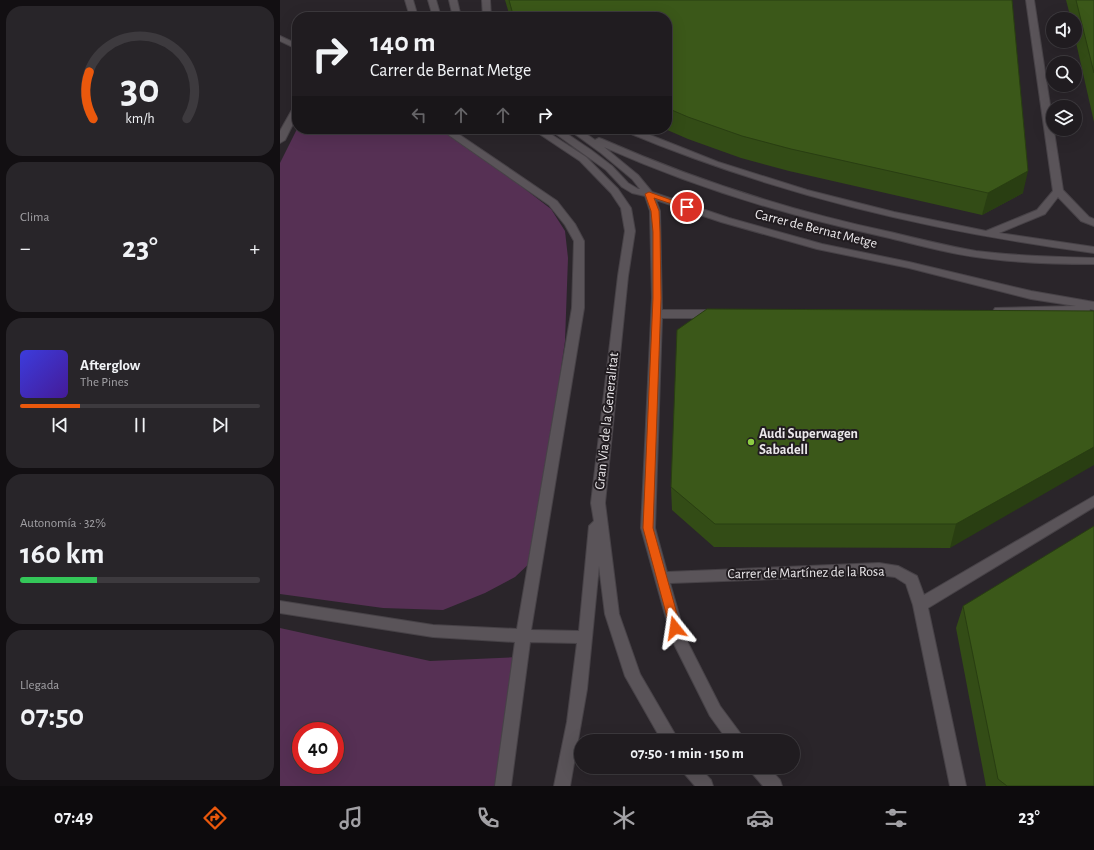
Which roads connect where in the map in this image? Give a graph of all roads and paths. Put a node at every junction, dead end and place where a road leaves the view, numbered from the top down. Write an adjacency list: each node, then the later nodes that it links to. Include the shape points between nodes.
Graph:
1 (409, 0): 6 (street)
2 (432, 0): 7 (street)
3 (453, 0): 8 (street)
4 (486, 0): 9 (street)
5 (1030, 0): 20 (street)
6 (413, 12)
7 (436, 12)
8 (456, 12)
9 (487, 12)
10 (280, 38): 11 (street)
11 (292, 44)
12 (292, 117): 19 (street)
13 (452, 134): 36 (street, via 553,203 570,224 579,242 578,308)
14 (545, 134): 32 (street, Gran Via de la Generalitat, via 583,159 615,191 626,208 630,231)
15 (561, 134): 21 (street, Carrer de Bernat Metge, via 609,168 626,185 635,191)
16 (581, 134): 21 (street, via 609,155)
17 (585, 134): 25 (street, Carrer de Bernat Metge, via 668,171 742,197 837,225 976,254)
18 (639, 134): 23 (street, via 726,169 839,202)
19 (280, 140)
20 (1058, 191): 22 (street, via 1085,219); 23 (street, via 1041,212)
21 (649, 194): 26 (street, Carrer de Bernat Metge, via 725,220 821,247 909,265 1031,295); 29 (street, via 655,211)
22 (1094, 223)
23 (988, 235): 24 (street)
24 (1094, 250)
25 (1094, 261)
26 (1094, 306)
27 (1094, 310): 28 (street)
28 (987, 311)
29 (656, 314): 30 (street); 33 (street, via 648,528)
30 (727, 314)
31 (1094, 501): 34 (street)
32 (598, 503): 37 (street); 38 (street, Gran Via de la Generalitat, via 612,614 633,676)
33 (662, 578): 34 (street, Carrer de Martínez de la Rosa, via 879,569 898,572 912,580); 39 (street, via 679,640 715,711)
34 (920, 605): 46 (street, Carrer de Martínez de la Rosa)
35 (280, 607): 36 (street, via 433,631)
36 (523, 636): 37 (street); 42 (street)
37 (584, 637): 43 (street, via 570,753)
38 (667, 734)
39 (733, 734)
40 (695, 774): 44 (street)
41 (763, 774): 45 (street)
42 (502, 786)
43 (562, 786)
44 (705, 786)
45 (774, 786)
46 (958, 786)

